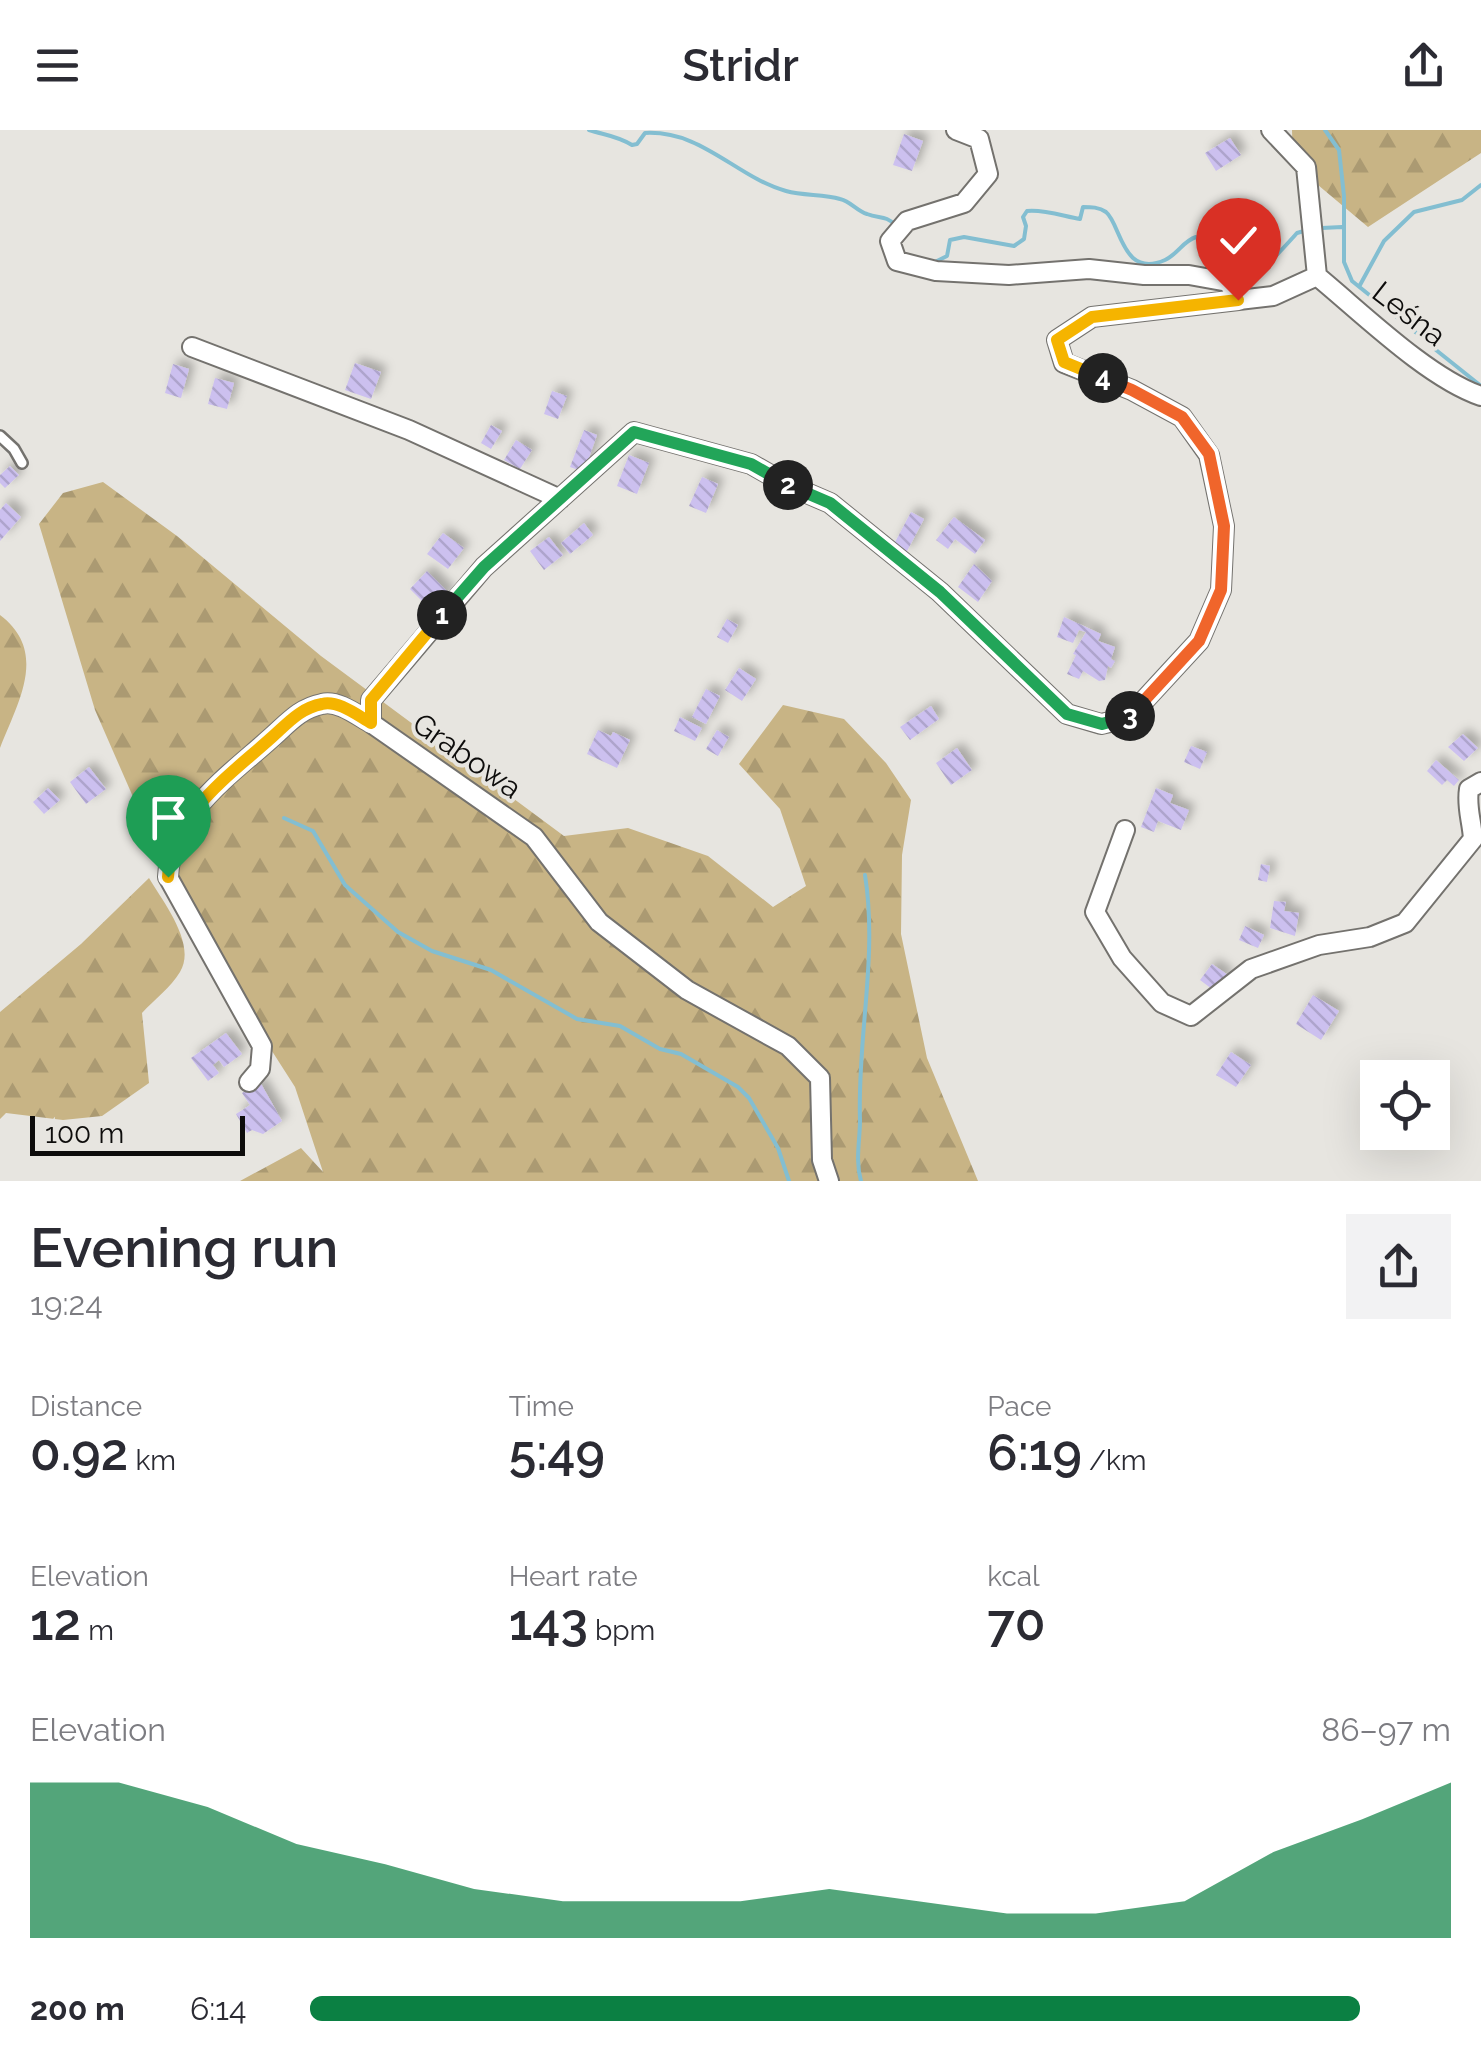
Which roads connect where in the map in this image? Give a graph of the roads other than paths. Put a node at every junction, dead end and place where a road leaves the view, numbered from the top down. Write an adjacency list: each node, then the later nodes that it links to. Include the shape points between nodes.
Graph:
1 (956, 130): 4 (street, via 980,140 988,174 964,203 907,221 890,241 897,261 936,272 1189,275 1228,282)
2 (1272, 130): 3 (street, via 1306,167)
3 (1311, 278): 4 (street, Grabowa, via 1273,296); 6 (street, Leśna, via 1420,360)
4 (1238, 300): 9 (street, Grabowa, via 1092,317 1057,340 1064,362 1182,417 1209,454 1224,526 1221,590 1199,641 1128,718 1102,724 1067,714 940,592 830,503 751,464 634,432)
5 (192, 347): 9 (street, via 409,430)
6 (1481, 396)
7 (0, 436): 8 (lane)
8 (22, 463)
9 (560, 499): 10 (street, Grabowa, via 484,567 396,667 371,700)
10 (371, 723): 13 (street, via 325,702 292,718 210,792 174,842 168,877 262,1046 260,1069); 14 (street, Grabowa, via 534,837 599,922 688,990 788,1046 820,1078 822,1160)
11 (1481, 782): 12 (street, via 1469,789 1466,805 1473,839 1405,923 1251,968 1192,1016 1162,1002 1122,958 1095,912)
12 (1125, 830)
13 (249, 1082)
14 (829, 1181)

